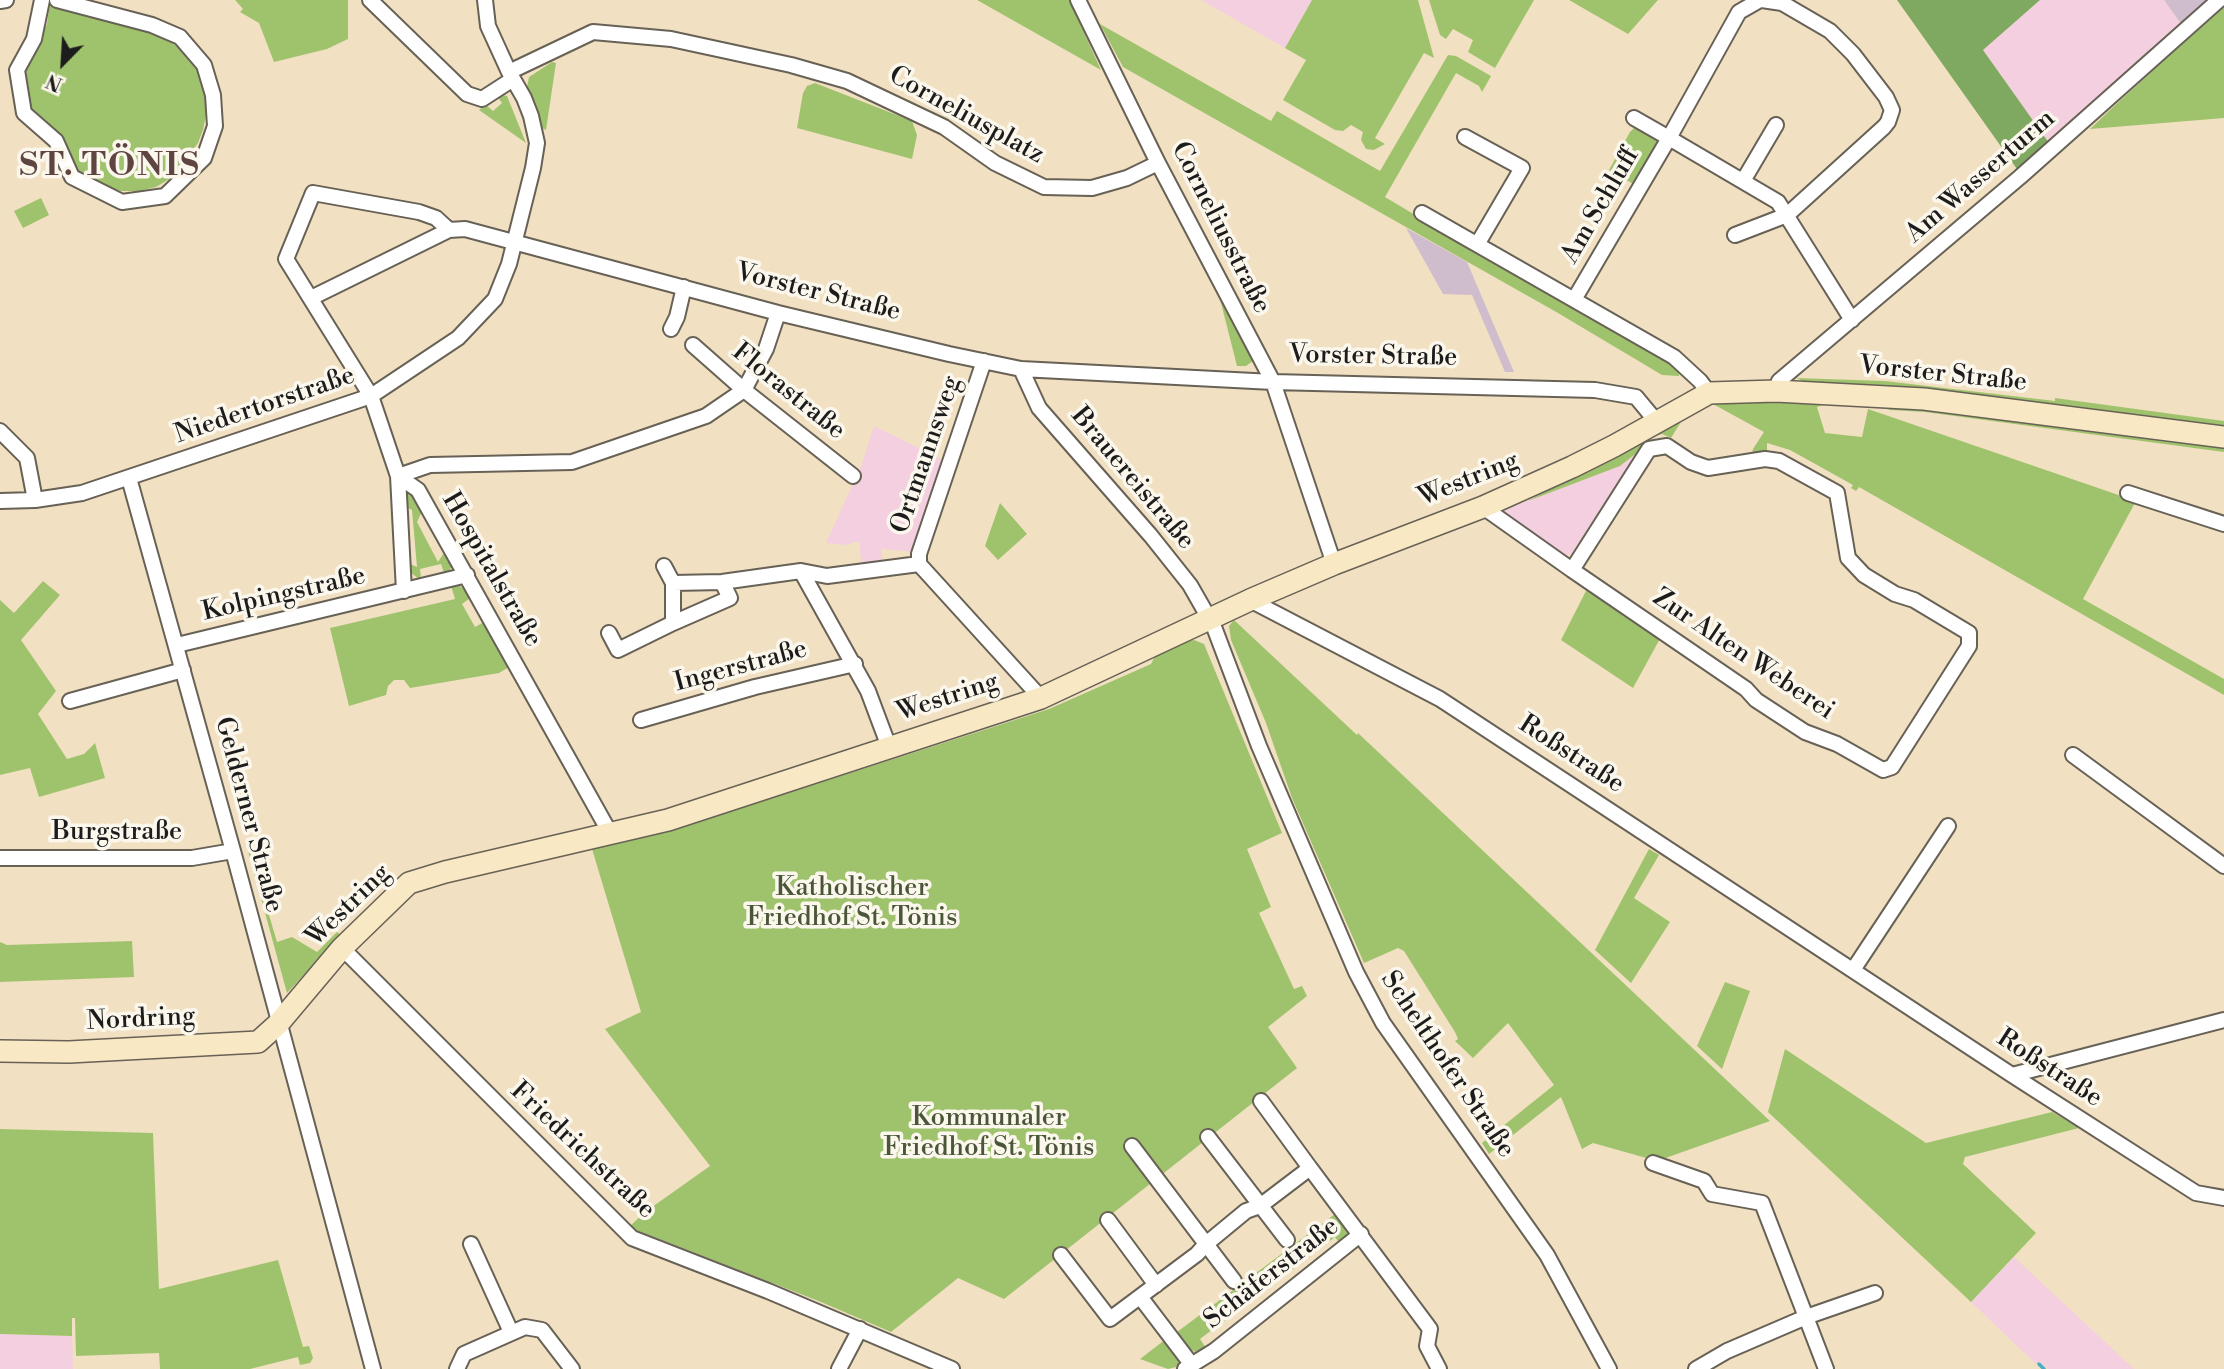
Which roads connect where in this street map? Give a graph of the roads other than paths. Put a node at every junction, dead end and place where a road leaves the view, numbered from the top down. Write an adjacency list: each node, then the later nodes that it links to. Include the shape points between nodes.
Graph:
1 (6, 0): 9 (street)
2 (42, 0): 3 (street, via 34,39 17,70 24,113 56,141 72,177 121,202 165,196 204,158 215,126 213,95 204,65 180,37)
3 (57, 0)
4 (370, 0): 10 (street, Corneliusplatz, via 467,94 482,99)
5 (485, 0): 10 (street, Niedertorstraße, via 488,26)
6 (1078, 0): 15 (street, Corneliusstraße)
7 (1761, 0): 14 (street, Am Schluff, via 1739,12); 18 (street, via 1782,3 1830,31 1853,54 1892,110 1884,127)
8 (2220, 0): 27 (street, Am Wasserturm)
9 (0, 1)
10 (511, 75): 15 (street, Corneliusplatz, via 593,32 671,38 847,81 944,127 995,163 1044,187 1091,188 1128,178); 21 (street, Niedertorstraße, via 531,116 537,143)
11 (1634, 118): 14 (street)
12 (1776, 125): 16 (street)
13 (1465, 137): 22 (street, via 1522,168)
14 (1669, 138): 16 (street); 25 (street, Am Schluff)
15 (1158, 163): 32 (street, Corneliusstraße)
16 (1744, 181): 18 (street, via 1778,202)
17 (1423, 213): 22 (street, Am Schluff)
18 (1787, 215): 20 (street); 27 (street)
19 (449, 230): 21 (street, Vorster Straße, via 465,229); 24 (street); 24 (street, Hospitalstraße, via 436,218 419,212 313,193 286,259)
20 (1735, 235)
21 (514, 243): 23 (street, Vorster Straße); 36 (street, Niedertorstraße, via 495,299 458,338)
22 (1478, 243): 25 (street, Am Schluff)
23 (684, 287): 26 (street, Vorster Straße); 28 (street)
24 (311, 298): 36 (street, Hospitalstraße)
25 (1575, 298): 35 (street, Am Schluff, via 1674,357)
26 (778, 313): 30 (street, Vorster Straße); 33 (street, via 766,349)
27 (1852, 320): 34 (street, Am Wasserturm, via 1779,382)
28 (670, 329)
29 (693, 345): 33 (street, Florastraße)
30 (984, 361): 31 (street, Vorster Straße); 48 (street, Ortmannsweg)
31 (1021, 369): 32 (street, Vorster Straße); 58 (street, Brauereistraße, via 1039,408 1151,536 1190,585)
32 (1273, 382): 37 (street, Vorster Straße, via 1595,390 1636,397); 49 (street, Corneliusstraße)
33 (744, 390): 40 (street, via 706,416 572,462 429,465); 41 (street, Florastraße)
34 (1776, 391): 35 (street, Vorster Straße); 39 (street, Vorster Straße, via 1924,399)
35 (1709, 393): 37 (street, Vorster Straße)
36 (371, 396): 40 (street, Hospitalstraße); 42 (street, Niedertorstraße)
37 (1656, 422): 46 (street, Westring, via 1609,449)
38 (0, 430): 44 (street, via 27,458)
39 (2224, 437)
40 (398, 476): 53 (street, Hospitalstraße, via 418,490); 56 (street, Kolpingstraße)
41 (853, 476)
42 (129, 478): 44 (street, Niedertorstraße, via 82,493); 61 (street, Gelderner Straße)
43 (2128, 493): 47 (street)
44 (35, 500): 45 (street, Niedertorstraße)
45 (0, 501)
46 (1482, 507): 49 (street, Westring); 51 (street, Zur Alten Weberei)
47 (2224, 524)
48 (919, 564): 52 (street, Ortmannsweg, via 827,576); 64 (street, Ortmannsweg)
49 (1334, 564): 57 (street, Westring)
50 (664, 566): 55 (street)
51 (1572, 570): 51 (street, Zur Alten Weberei, via 1649,449 1667,446 1708,468 1779,461 1837,494 1849,558 1864,575 1969,633 1969,646 1892,766 1883,771 1837,744 1805,732)
52 (801, 571): 54 (street); 62 (street, Ingerstraße)
53 (467, 575): 56 (street, Kolpingstraße); 70 (street, Hospitalstraße)
54 (722, 582): 55 (street); 59 (street, via 730,598)
55 (673, 583): 59 (street)
56 (404, 591): 61 (street, Kolpingstraße)
57 (1250, 600): 58 (street, Westring); 75 (street, Roßstraße, via 1440,699)
58 (1209, 619): 64 (street, Westring); 107 (street, Schelthofer Straße, via 1356,972 1383,1023 1547,1255)
59 (673, 623): 60 (street, via 618,650)
60 (609, 633)
61 (177, 645): 63 (street, Gelderner Straße)
62 (855, 664): 66 (street, Ingerstraße); 67 (street, Ingerstraße)
63 (183, 670): 65 (street); 71 (street, Gelderner Straße)
64 (1041, 698): 67 (street, Westring)
65 (70, 701)
66 (641, 720)
67 (889, 747): 70 (street, Westring, via 668,820)
68 (2073, 755): 73 (street)
69 (1948, 826): 75 (street)
70 (610, 833): 74 (street, Westring, via 409,883)
71 (233, 851): 72 (street, Burgstraße, via 192,858); 77 (street, Gelderner Straße)
72 (0, 858)
73 (2224, 866)
74 (342, 948): 77 (street, Westring); 98 (street, Friedrichstraße, via 632,1238)
75 (1853, 970): 79 (street, Roßstraße)
76 (2224, 1020): 79 (street)
77 (278, 1024): 78 (street, Nordring, via 258,1042); 101 (street, Gelderner Straße)
78 (0, 1051)
79 (2012, 1075): 85 (street, Roßstraße, via 2196,1193)
80 (1261, 1101): 84 (street)
81 (1208, 1137): 86 (street)
82 (1132, 1146): 91 (street)
83 (1653, 1163): 97 (street, via 1704,1181 1712,1194 1762,1203)
84 (1310, 1168): 86 (street); 88 (street)
85 (2224, 1198)
86 (1260, 1206): 89 (street); 91 (street, via 1246,1211)
87 (1108, 1220): 94 (street)
88 (1361, 1234): 100 (street, Schäferstraße); 106 (street, Schäferstraße, via 1430,1329 1427,1346)
89 (1287, 1240)
90 (471, 1244): 99 (street)
91 (1206, 1244): 93 (street); 94 (street)
92 (1062, 1255): 96 (street, via 1110,1319)
93 (1234, 1281)
94 (1156, 1285): 96 (street)
95 (1875, 1293): 97 (street)
96 (1140, 1298): 100 (street)
97 (1806, 1317): 108 (street); 109 (street)
98 (860, 1329): 104 (street); 105 (street, Friedrichstraße)
99 (511, 1332): 102 (street, via 464,1354); 103 (street, via 524,1327 542,1330)
100 (1189, 1367)
101 (373, 1369)
102 (457, 1369)
103 (572, 1369)
104 (839, 1369)
105 (951, 1369)
106 (1439, 1369)
107 (1609, 1369)
108 (1696, 1369)
109 (1826, 1369)

